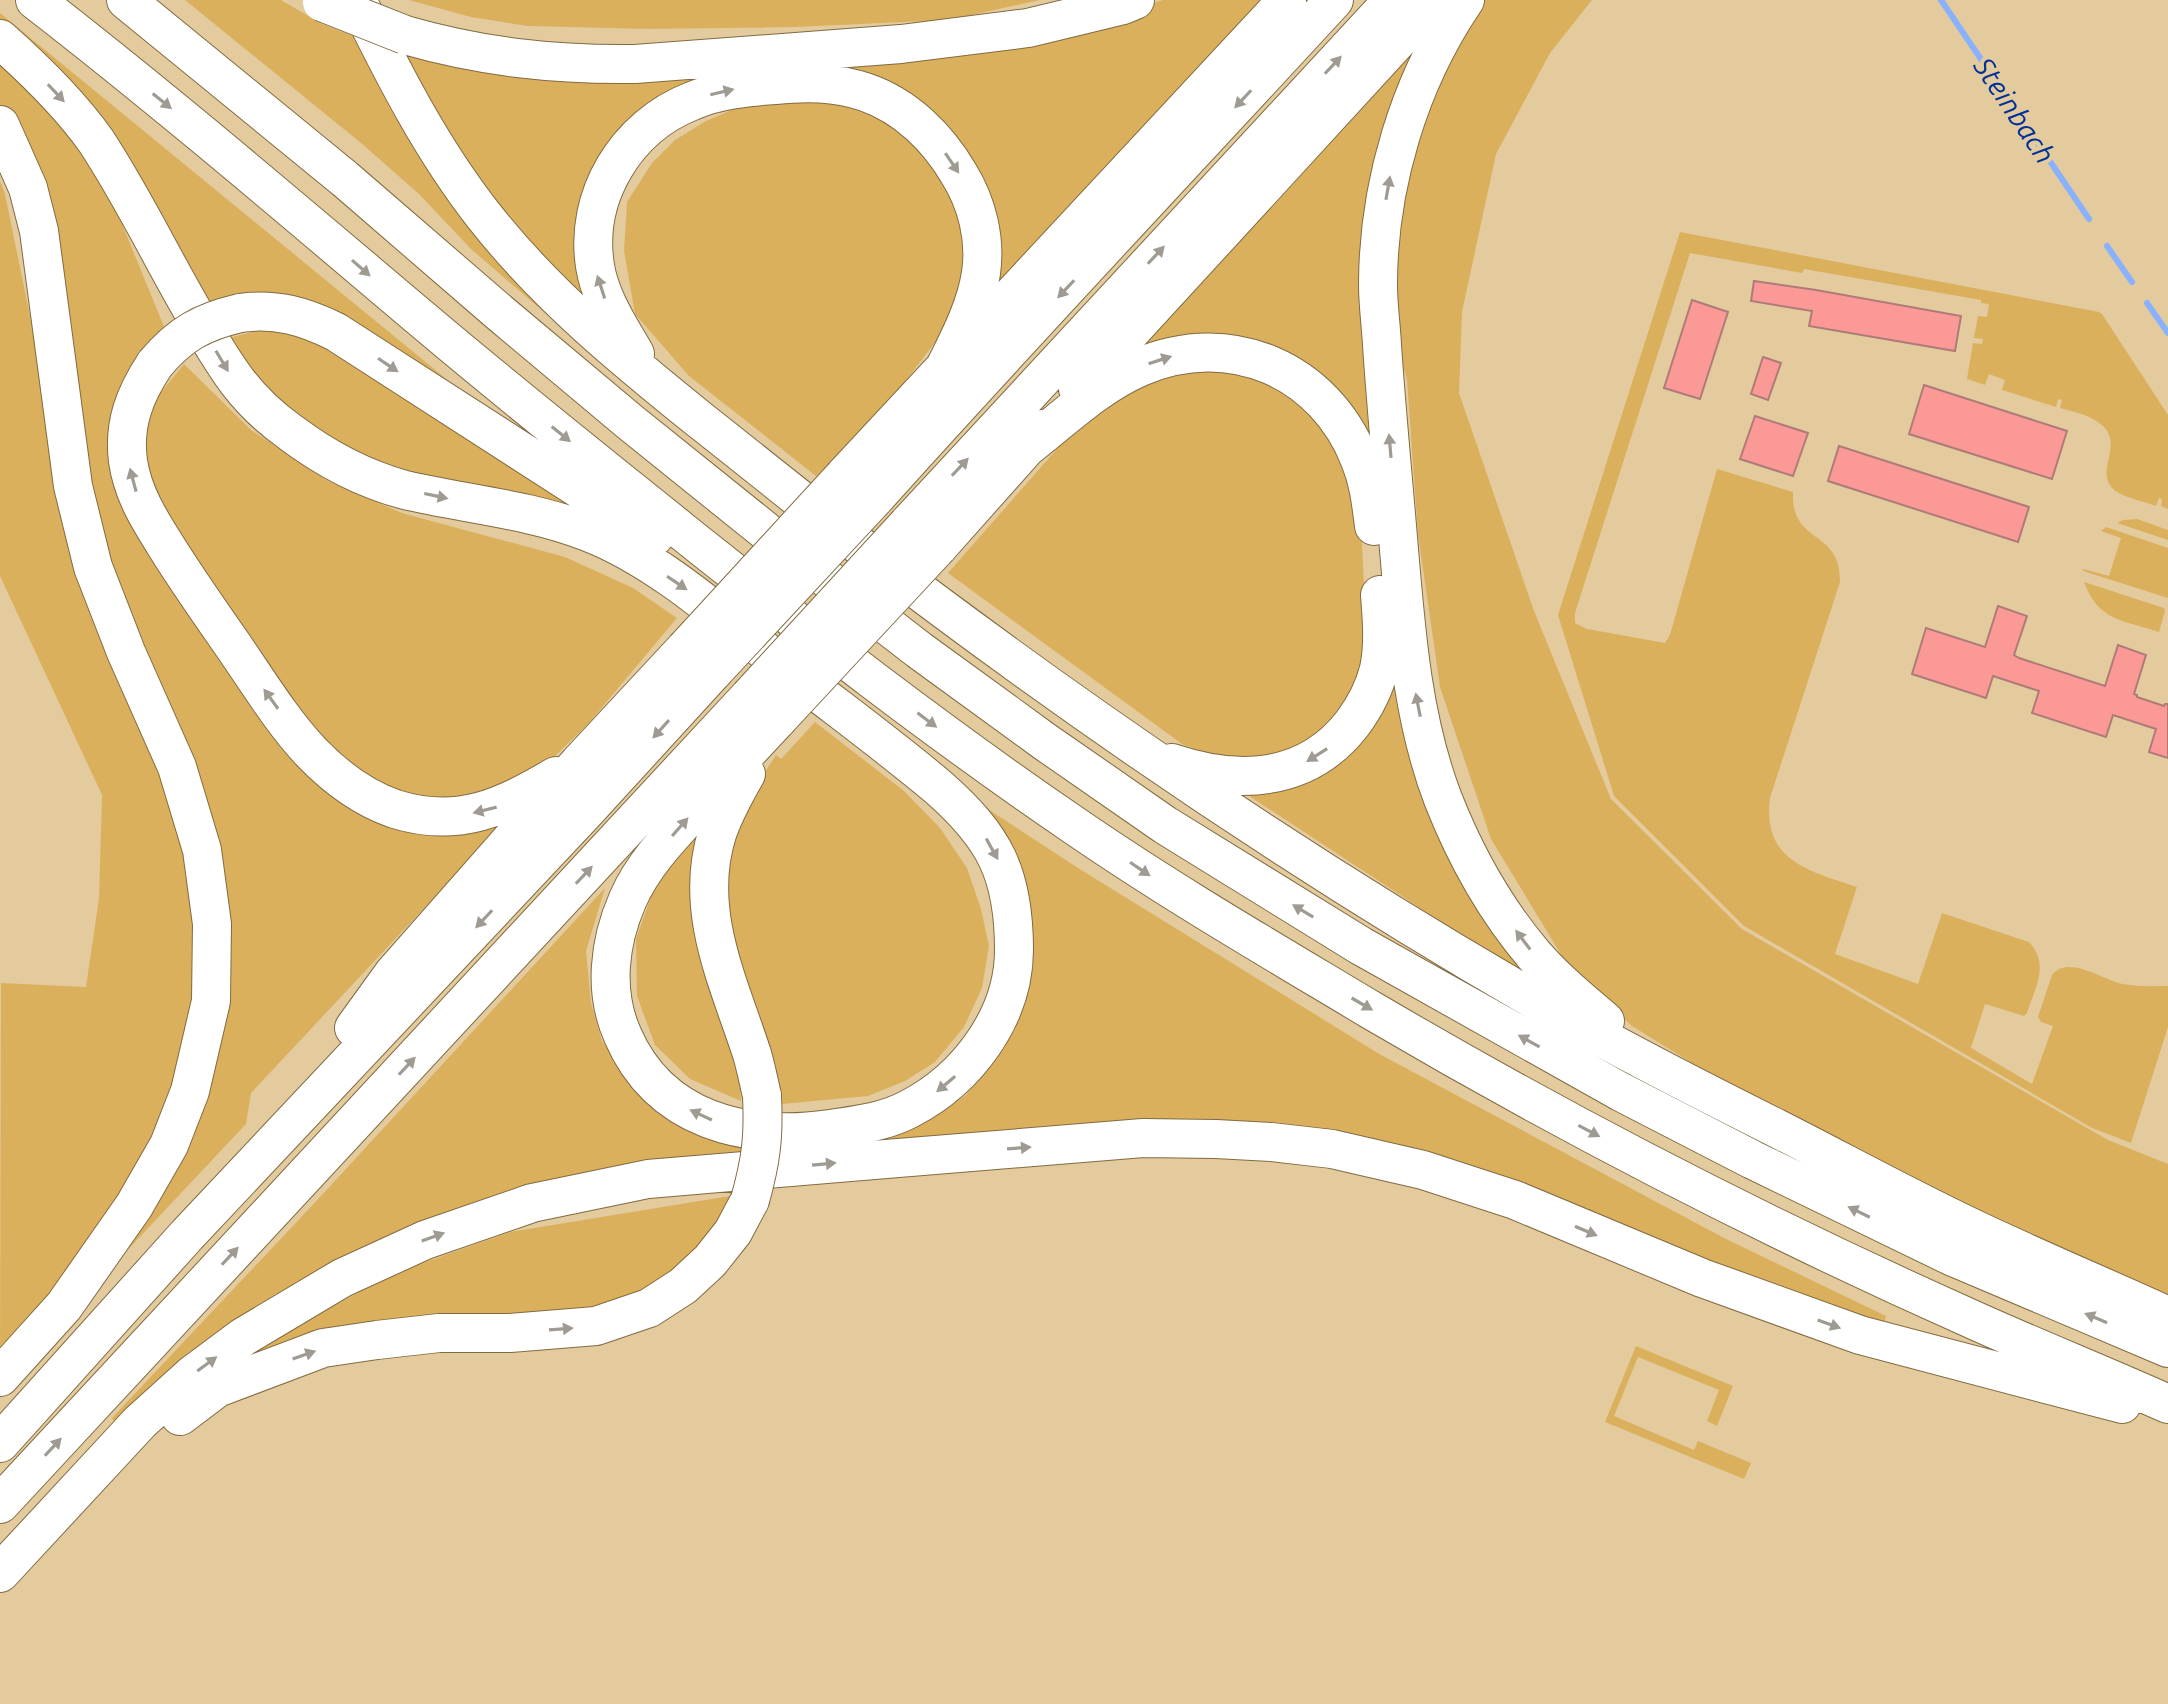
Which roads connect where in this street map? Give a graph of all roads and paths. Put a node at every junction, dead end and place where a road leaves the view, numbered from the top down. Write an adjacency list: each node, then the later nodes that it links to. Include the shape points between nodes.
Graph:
1 (35, 0): 16 (highway, one-way to 16, via 554,429)
2 (126, 0): 23 (highway, one-way to 2, via 1951,1256 1621,1092 1361,946 1165,825 931,659 756,524)
3 (1135, 0): 9 (highway, bridge, via 1028,28 901,44 596,65 519,60 443,46 405,35)
4 (1287, 0): 12 (highway)
5 (1334, 0): 15 (highway, one-way to 15, bridge, via 874,499)
6 (1393, 0): 17 (highway, one-way to 6, bridge, via 908,524)
7 (1435, 0): 14 (highway)
8 (1465, 0): 20 (highway, one-way to 8, via 1557,979 1492,897 1443,798 1417,702 1378,284 1383,220 1398,144 1424,73)
9 (333, 1): 13 (highway, via 396,78 486,218 552,292)
10 (0, 39): 17 (highway, one-way to 17, via 51,87 98,144 233,379 270,417 348,468 398,488 552,520 624,549 682,585 929,780 987,838 1011,901 1010,987 989,1035 969,1062 929,1097 881,1120 779,1133 748,1131 708,1119 648,1076 614,1015 612,959 630,894)
11 (0, 125): 24 (highway, via 28,188 39,231 73,486 93,567 177,767 202,850 212,924 211,1001 190,1091 169,1145 134,1206 64,1306)
12 (944, 369): 13 (highway, one-way to 12, via 602,294 595,269 595,219 608,176 642,132 689,102 742,88 800,83 834,84 900,109 935,138 967,186 982,242 981,272 963,332); 15 (highway, bridge, via 844,476)
13 (651, 381): 18 (highway, via 926,597)
14 (1026, 448): 17 (highway, bridge, via 938,547); 18 (highway, one-way to 18, via 1139,367 1208,351 1258,360 1299,381 1329,406 1359,458 1375,530 1383,640 1378,670 1358,716 1318,757 1270,775 1213,773)
15 (699, 660): 19 (highway); 21 (highway, one-way to 21, via 585,812)
16 (864, 674): 19 (highway, one-way to 16, bridge, via 499,807 431,816 377,802 322,763 241,657 140,502 128,460 128,421 137,394 169,348 194,329 240,313 290,313 336,332); 25 (highway, one-way to 25, via 1153,877 1470,1067 1756,1217 1968,1318)
17 (763, 708): 28 (highway, one-way to 17, bridge, via 217,1388 300,1356 439,1333 596,1326 649,1308 710,1261 750,1200 764,1131 762,1096 720,966 709,895 716,838); 29 (highway, one-way to 17)
18 (1141, 752): 20 (highway, via 1368,900)
19 (579, 763): 21 (highway, via 393,974 297,1096 213,1187)
20 (1661, 1070): 22 (highway, via 1970,1227)
21 (187, 1235): 27 (highway)
22 (2168, 1316)
23 (2168, 1348)
24 (0, 1377)
25 (2168, 1404)
26 (2168, 1414): 28 (highway, one-way to 26, via 140,1422 243,1337 342,1278 425,1240 532,1203 648,1179 1143,1138 1271,1142 1332,1149 1423,1170 1515,1200 1702,1278 1860,1335)
27 (0, 1443)
28 (72, 1497): 30 (highway)
29 (0, 1504)
30 (0, 1573)

